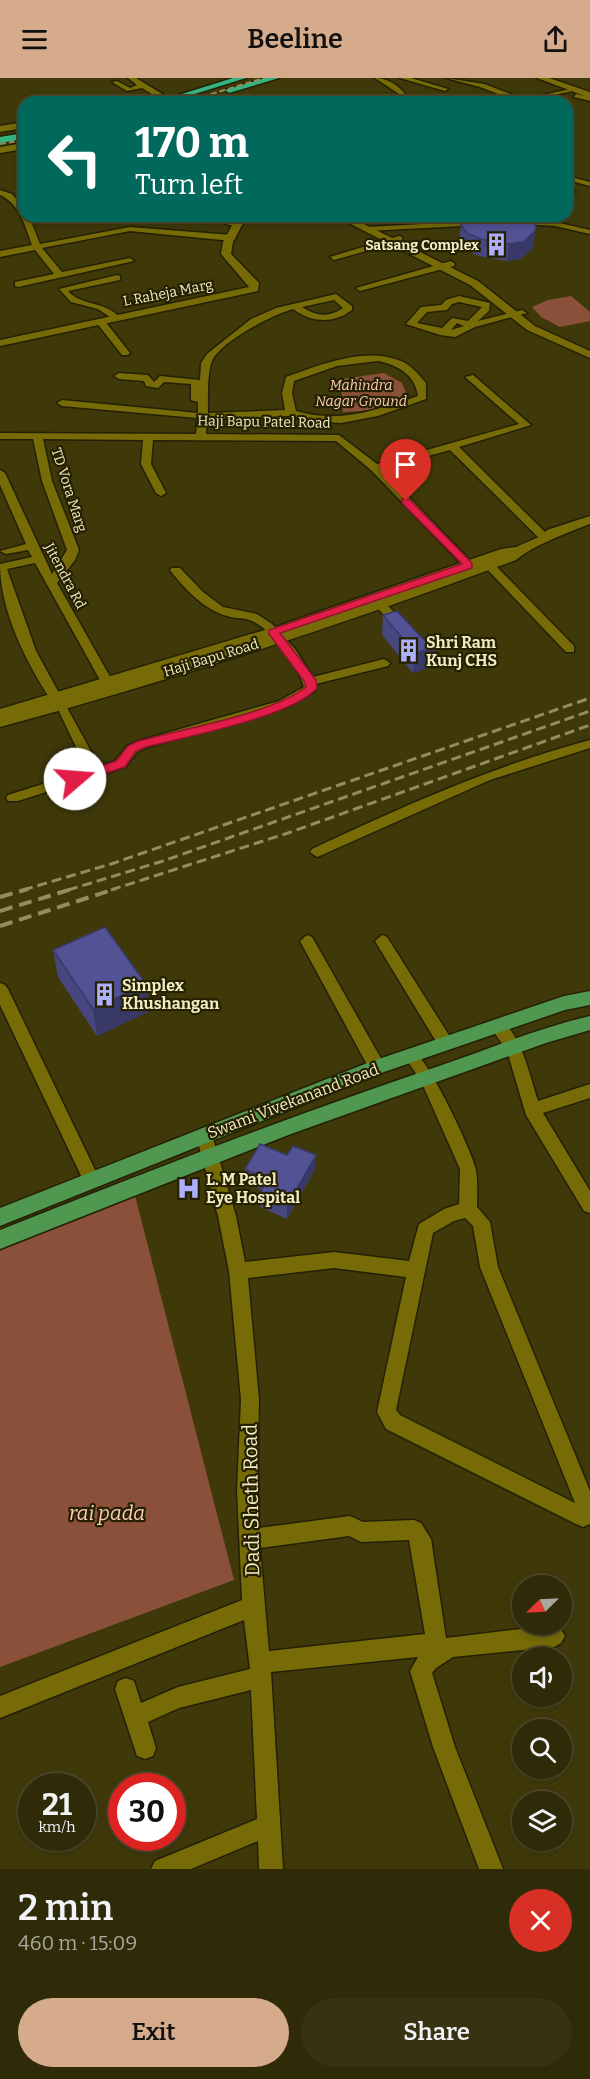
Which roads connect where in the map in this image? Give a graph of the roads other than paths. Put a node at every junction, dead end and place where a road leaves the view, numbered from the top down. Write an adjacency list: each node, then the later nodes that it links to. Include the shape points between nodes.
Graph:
1 (131, 78): 13 (street)
2 (242, 78): 10 (highway)
3 (259, 78): 15 (highway)
4 (275, 78): 15 (highway)
5 (378, 78): 20 (street)
6 (403, 78): 14 (street)
7 (449, 78): 21 (street)
8 (541, 78): 16 (street)
9 (551, 78): 16 (street)
10 (231, 80): 18 (highway)
11 (115, 82): 13 (street, via 129,90)
12 (590, 84): 16 (street)
13 (143, 86): 17 (street)
14 (445, 89)
15 (219, 91): 19 (highway)
16 (584, 93): 22 (street)
17 (157, 96)
18 (197, 96)
19 (199, 96)
20 (403, 96)
21 (511, 96)
22 (562, 96)
23 (18, 128): 24 (highway)
24 (0, 131)
25 (18, 137): 26 (highway)
26 (0, 140)
27 (18, 145): 28 (street)
28 (0, 148)
29 (573, 180): 30 (street)
30 (590, 184)
31 (0, 192): 32 (street)
32 (18, 206)
33 (28, 222): 43 (street)
34 (240, 222): 41 (street)
35 (354, 222): 39 (street)
36 (360, 222): 39 (street)
37 (492, 222): 39 (street)
38 (536, 222): 40 (street)
39 (371, 229): 42 (street)
40 (590, 232)
41 (232, 237): 43 (street, via 130,229); 59 (street, L Raheja Marg, via 226,254 255,285 254,289)
42 (395, 241): 45 (street); 47 (street)
43 (37, 247): 44 (street); 49 (street)
44 (0, 254)
45 (333, 257)
46 (130, 261): 49 (street)
47 (446, 265): 53 (street); 54 (street)
48 (43, 274): 50 (street)
49 (59, 275): 50 (street)
50 (32, 278): 52 (street)
51 (117, 278): 59 (street, via 63,289 67,296 100,307)
52 (19, 281)
53 (360, 288)
54 (488, 291): 56 (street); 58 (street)
55 (295, 306): 55 (street, via 336,297 349,308 342,314 320,319 305,315); 71 (street, via 253,320 209,356)
56 (425, 307): 57 (street); 62 (street, via 444,308 459,299 487,305); 63 (street, via 411,324)
57 (410, 308)
58 (520, 315): 61 (street); 62 (street); 66 (street); 66 (street, via 552,339)
59 (117, 318): 60 (street, L Raheja Marg)
60 (101, 322): 64 (street, L Raheja Marg); 65 (street)
61 (499, 322)
62 (472, 323): 63 (street, via 455,334); 63 (street, via 455,320)
63 (443, 333)
64 (0, 343)
65 (124, 353)
66 (588, 353)
67 (119, 376): 71 (street, via 148,378 149,384 158,384 160,379 196,381)
68 (470, 377): 78 (street, via 526,425)
69 (62, 403): 71 (street)
70 (291, 412): 71 (street); 72 (street, via 308,419); 72 (street, via 289,379 336,363 378,358 400,363 421,383 423,397)
71 (199, 415): 76 (street)
72 (348, 421): 77 (street)
73 (37, 435): 74 (street, Haji Bapu Patel Road); 75 (street, Haji Bapu Patel Road); 91 (street, TD Vora Marg, via 47,481 73,550)
74 (0, 436)
75 (148, 436): 76 (street, Haji Bapu Patel Road); 81 (street, via 146,464)
76 (201, 436): 77 (street, Haji Bapu Patel Road)
77 (339, 438): 79 (street, Haji Bapu Patel Road)
78 (453, 447): 79 (street); 83 (street)
79 (375, 468): 89 (street, Haji Bapu Patel Road)
80 (2, 480): 84 (street, Jitendra Rd)
81 (161, 493)
82 (590, 520): 83 (street, Haji Bapu Road)
83 (546, 538): 87 (street, Haji Bapu Road)
84 (32, 546): 85 (street); 86 (street, Jitendra Rd)
85 (6, 551)
86 (38, 559): 88 (street); 91 (street, Jitendra Rd)
87 (497, 560): 89 (street, Haji Bapu Road); 95 (street)
88 (1, 567): 99 (street, via 17,625 42,677)
89 (471, 568): 92 (street, Haji Bapu Road)
90 (176, 570): 93 (street, via 187,584 225,612 253,618)
91 (51, 584): 98 (street, Jitendra Rd)
92 (378, 601): 93 (street, Haji Bapu Road); 94 (street)
93 (275, 635): 97 (street); 98 (street, Haji Bapu Road)
94 (414, 639)
95 (570, 649)
96 (384, 663): 97 (street)
97 (310, 682): 102 (street, via 311,688 283,704 142,744 132,749 120,764)
98 (110, 686): 99 (street, Haji Bapu Road)
99 (61, 701): 100 (street, Haji Bapu Road); 102 (street)
100 (3, 717)
101 (590, 744): 104 (street, via 552,753 425,801)
102 (96, 772): 103 (street)
103 (13, 798)
104 (317, 852)
105 (307, 941): 114 (street)
106 (382, 941): 111 (street)
107 (0, 989): 120 (street)
108 (590, 998): 110 (main road, Swami Vivekanand Road, via 564,1002)
109 (590, 1023): 112 (main road, Swami Vivekanand Road, via 564,1028)
110 (497, 1025): 111 (main road, Swami Vivekanand Road); 112 (street)
111 (447, 1044): 113 (main road, Swami Vivekanand Road)
112 (514, 1049): 115 (main road, Swami Vivekanand Road); 117 (street)
113 (412, 1056): 114 (main road, Swami Vivekanand Road); 115 (street)
114 (377, 1067): 118 (main road, Swami Vivekanand Road)
115 (427, 1078): 119 (main road, Swami Vivekanand Road); 122 (street, via 468,1168)
116 (590, 1091): 117 (street)
117 (532, 1110): 121 (street)
118 (204, 1135): 119 (street, Dadi Sheth Road); 120 (main road, Swami Vivekanand Road)
119 (211, 1155): 124 (main road, Swami Vivekanand Road); 125 (street, Dadi Sheth Road)
120 (91, 1179): 123 (main road, Swami Vivekanand Road)
121 (590, 1206)
122 (468, 1210): 126 (street, via 450,1214 425,1229); 127 (street, via 481,1222 489,1267 588,1510)
123 (0, 1217)
124 (0, 1240)
125 (238, 1270): 126 (street, via 334,1260); 128 (street, Dadi Sheth Road, via 250,1400)
126 (414, 1270): 127 (street, via 386,1412 393,1422)
127 (586, 1519)
128 (249, 1539): 129 (street, Dadi Sheth Road); 131 (street, via 350,1526 361,1532 414,1530 421,1539 436,1639 427,1645)
129 (253, 1606): 131 (street, Dadi Sheth Road); 133 (street)
130 (554, 1636): 139 (street, via 451,1647 428,1660 422,1671 444,1747)
131 (260, 1670): 134 (street); 136 (street, Dadi Sheth Road)
132 (126, 1689): 134 (street)
133 (0, 1707)
134 (135, 1717): 135 (street)
135 (145, 1748)
136 (269, 1825): 137 (street); 138 (street, Dadi Sheth Road)
137 (163, 1869)
138 (271, 1869)
139 (491, 1869)

